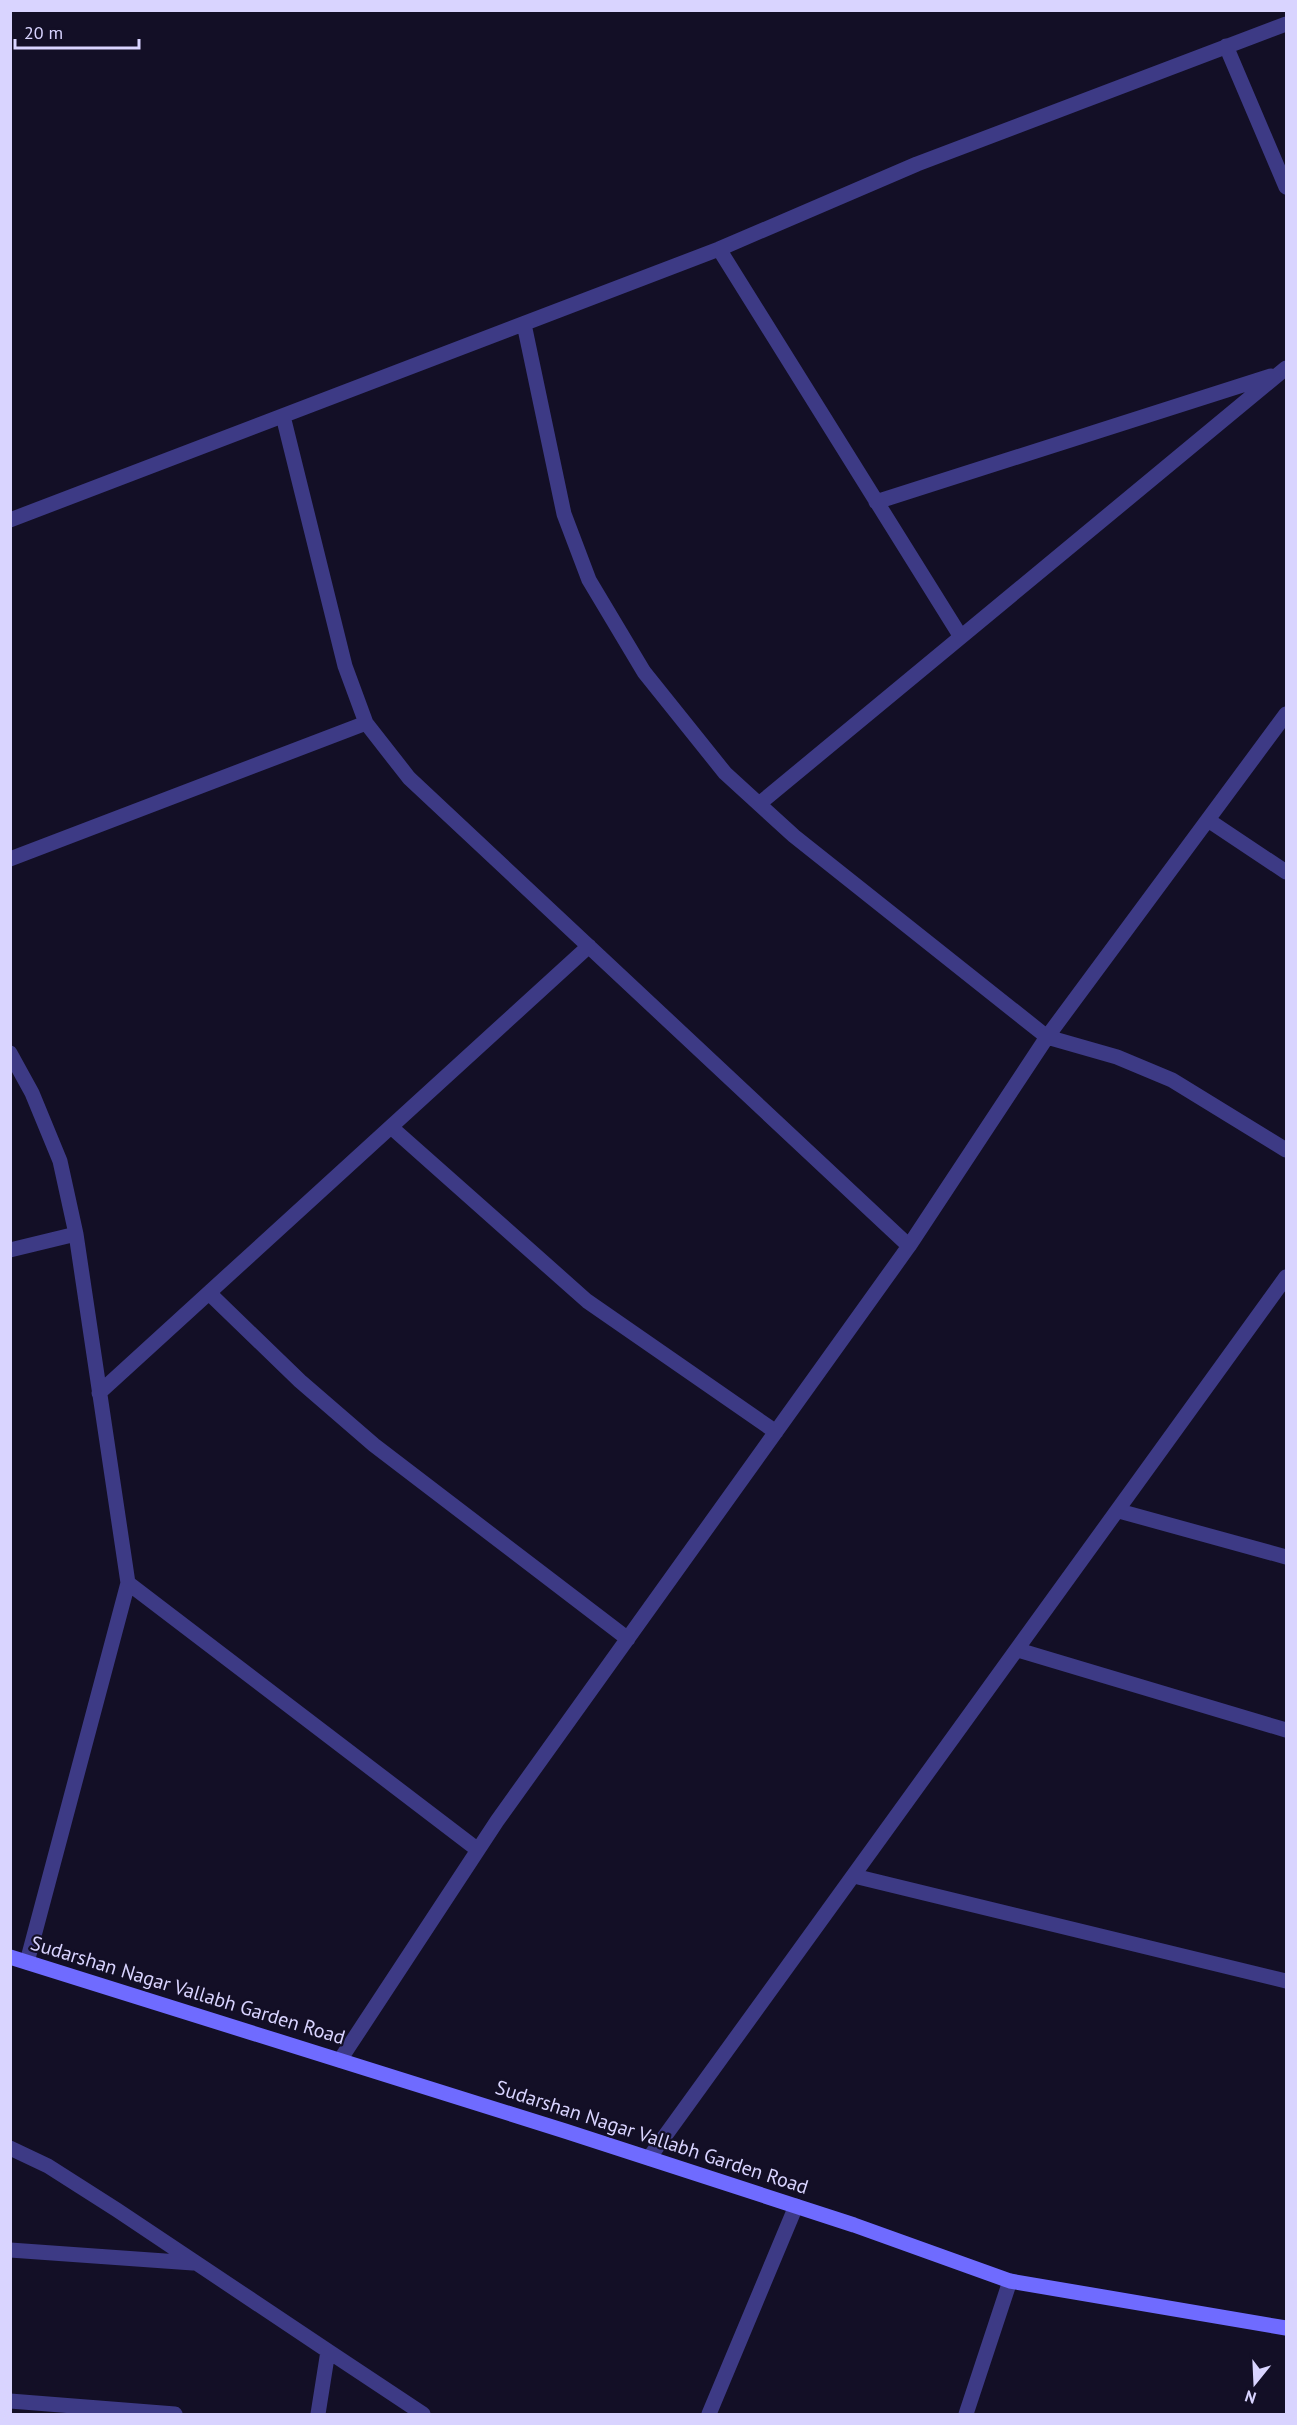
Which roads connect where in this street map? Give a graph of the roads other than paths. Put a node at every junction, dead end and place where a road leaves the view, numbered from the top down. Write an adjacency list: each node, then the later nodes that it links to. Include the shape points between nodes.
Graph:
1 (1287, 24): 2 (street)
2 (1226, 46): 3 (street); 4 (street, via 917,164)
3 (1287, 187)
4 (719, 249): 5 (street); 8 (street)
5 (524, 324): 7 (street); 13 (street, via 564,514 589,580 644,672 725,773)
6 (1283, 371): 8 (street); 10 (street)
7 (283, 416): 9 (street); 12 (street, via 345,666)
8 (876, 502): 10 (street)
9 (10, 520)
10 (961, 637): 13 (street)
11 (1287, 714): 14 (street)
12 (366, 723): 15 (street); 17 (street, via 409,778)
13 (759, 804): 18 (street)
14 (1208, 820): 16 (street); 18 (street)
15 (10, 859)
16 (1287, 872)
17 (589, 946): 20 (street); 23 (street)
18 (1047, 1037): 21 (street, via 1117,1057 1172,1080); 23 (street)
19 (10, 1053): 22 (street, via 32,1093 60,1161)
20 (391, 1127): 26 (street); 28 (street, via 587,1302)
21 (1287, 1150)
22 (76, 1234): 24 (street); 27 (street)
23 (909, 1246): 28 (street)
24 (10, 1250)
25 (1287, 1277): 29 (street)
26 (209, 1293): 27 (street); 32 (street, via 300,1381 374,1445)
27 (99, 1393): 31 (street)
28 (776, 1432): 32 (street)
29 (1119, 1512): 30 (street); 33 (street)
30 (1287, 1557)
31 (128, 1583): 35 (street); 38 (street)
32 (628, 1639): 35 (street)
33 (1018, 1650): 34 (street); 36 (street)
34 (1287, 1730)
35 (478, 1850): 40 (street)
36 (854, 1876): 39 (street); 42 (street)
37 (10, 1957): 38 (street, Sudarshan Nagar Vallabh Garden Road)
38 (27, 1962): 40 (street, Sudarshan Nagar Vallabh Garden Road)
39 (1287, 1981)
40 (340, 2060): 42 (street, Sudarshan Nagar Vallabh Garden Road)
41 (10, 2148): 45 (street, via 48,2166)
42 (649, 2158): 43 (street, Sudarshan Nagar Vallabh Garden Road)
43 (796, 2206): 46 (street, Sudarshan Nagar Vallabh Garden Road); 53 (street)
44 (10, 2250): 45 (street)
45 (196, 2263): 48 (street)
46 (1010, 2281): 47 (street, Sudarshan Nagar Vallabh Garden Road); 54 (street)
47 (1287, 2328)
48 (328, 2351): 51 (street); 52 (street)
49 (10, 2401): 50 (street)
50 (175, 2415)
51 (318, 2415)
52 (423, 2415)
53 (709, 2415)
54 (966, 2415)

